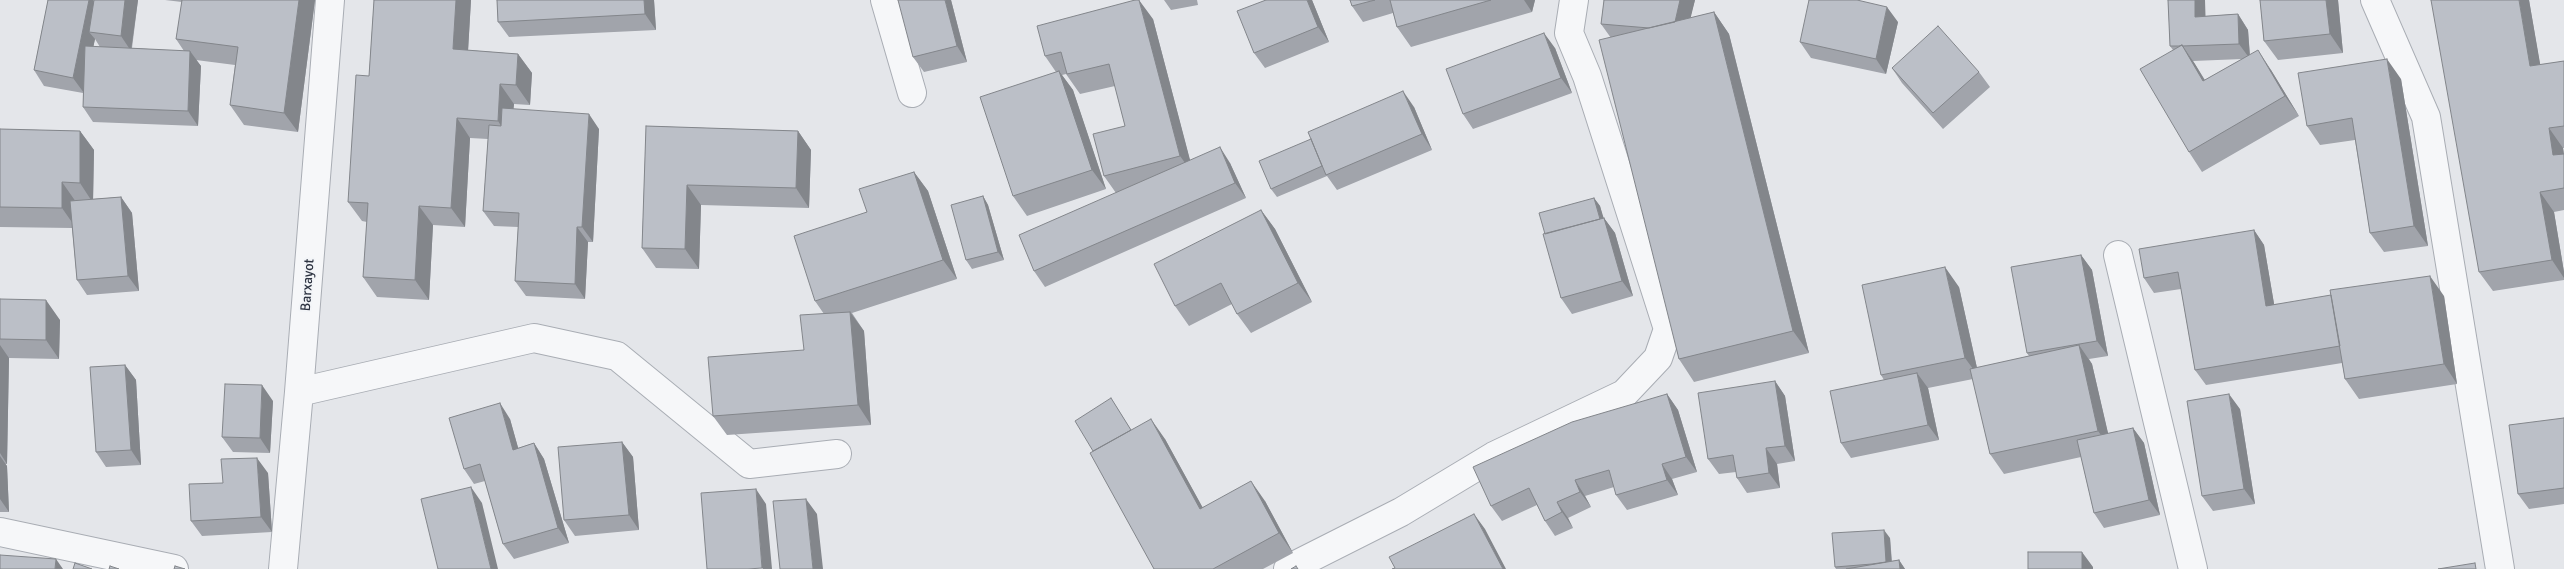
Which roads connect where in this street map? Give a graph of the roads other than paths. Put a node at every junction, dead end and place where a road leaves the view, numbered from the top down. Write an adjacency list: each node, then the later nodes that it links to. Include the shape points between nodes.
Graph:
1 (330, 0): 7 (street, Barxayot)
2 (885, 0): 5 (street)
3 (1574, 0): 12 (street, via 1569,33 1587,76 1668,330 1658,358 1624,394 1494,456 1401,512)
4 (2374, 0): 14 (street, via 2426,117)
5 (912, 93)
6 (2118, 255): 13 (street)
7 (299, 392): 8 (street, via 534,338 617,356 749,464); 11 (street, Barxayot)
8 (837, 454)
9 (0, 532): 10 (street)
10 (174, 569)
11 (283, 569)
12 (1288, 569)
13 (2193, 569)
14 (2500, 569)

